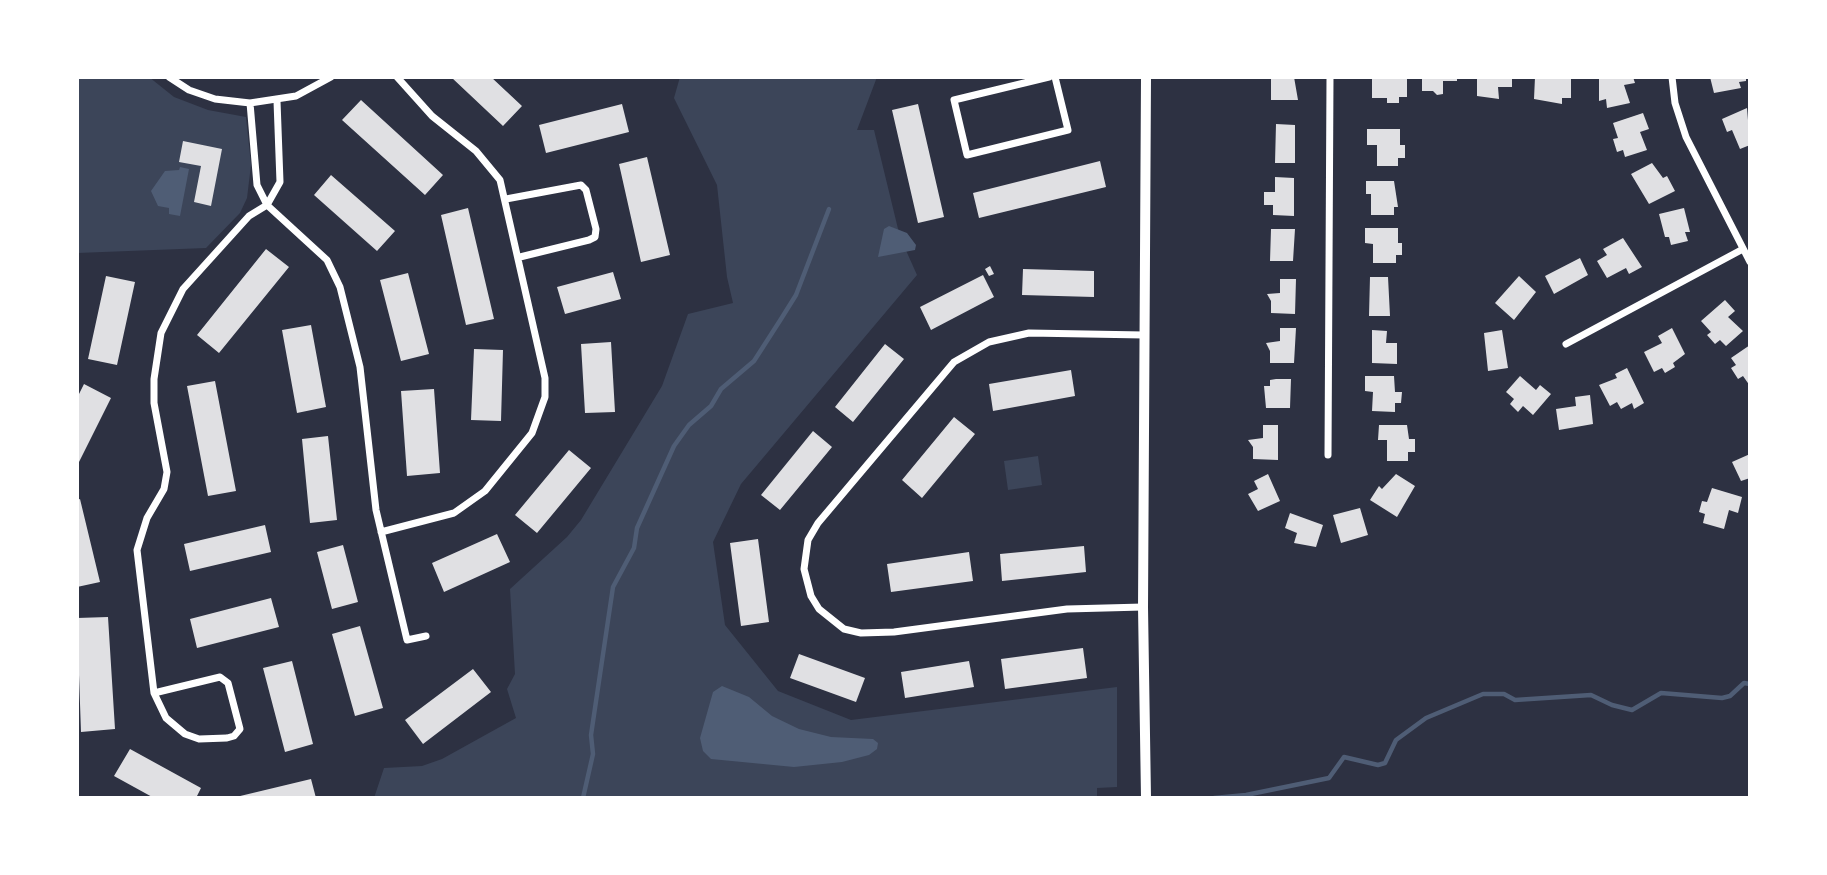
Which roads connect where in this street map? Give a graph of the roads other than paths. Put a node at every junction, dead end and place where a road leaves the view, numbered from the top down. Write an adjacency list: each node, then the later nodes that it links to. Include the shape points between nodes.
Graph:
1 (169, 77): 10 (street, via 215,99)
2 (331, 77): 9 (street)
3 (397, 77): 11 (street, via 432,116 490,166)
4 (1049, 77): 5 (street, via 954,100 967,155 1068,130)
5 (1055, 77)
6 (1146, 77): 16 (main road)
7 (1330, 77): 18 (street)
8 (1672, 77): 13 (street, via 1686,136)
9 (277, 101): 10 (street); 12 (street, via 280,182)
10 (250, 103): 12 (street, via 257,185)
11 (506, 199): 14 (street); 14 (street, via 581,185 596,229 589,240)
12 (267, 205): 19 (street, via 327,260 340,287 360,366 371,482); 22 (street, via 249,216 183,289 161,332 154,403 167,472 136,550)
13 (1743, 249): 15 (street); 17 (street)
14 (520, 257): 19 (street, via 545,378 545,397 532,433 485,491 469,503 436,520)
15 (1750, 262)
16 (1144, 335): 20 (main road); 20 (street, via 1029,333 989,342 954,362 818,523 808,540 804,569 819,609 844,629 861,633 1068,609)
17 (1566, 344)
18 (1328, 455)
19 (381, 532): 21 (street, via 407,640)
20 (1143, 607): 23 (main road)
21 (426, 636)
22 (154, 693): 22 (street, via 166,718 186,734 213,740 234,736 240,729 228,683 220,677)
23 (1146, 798)

